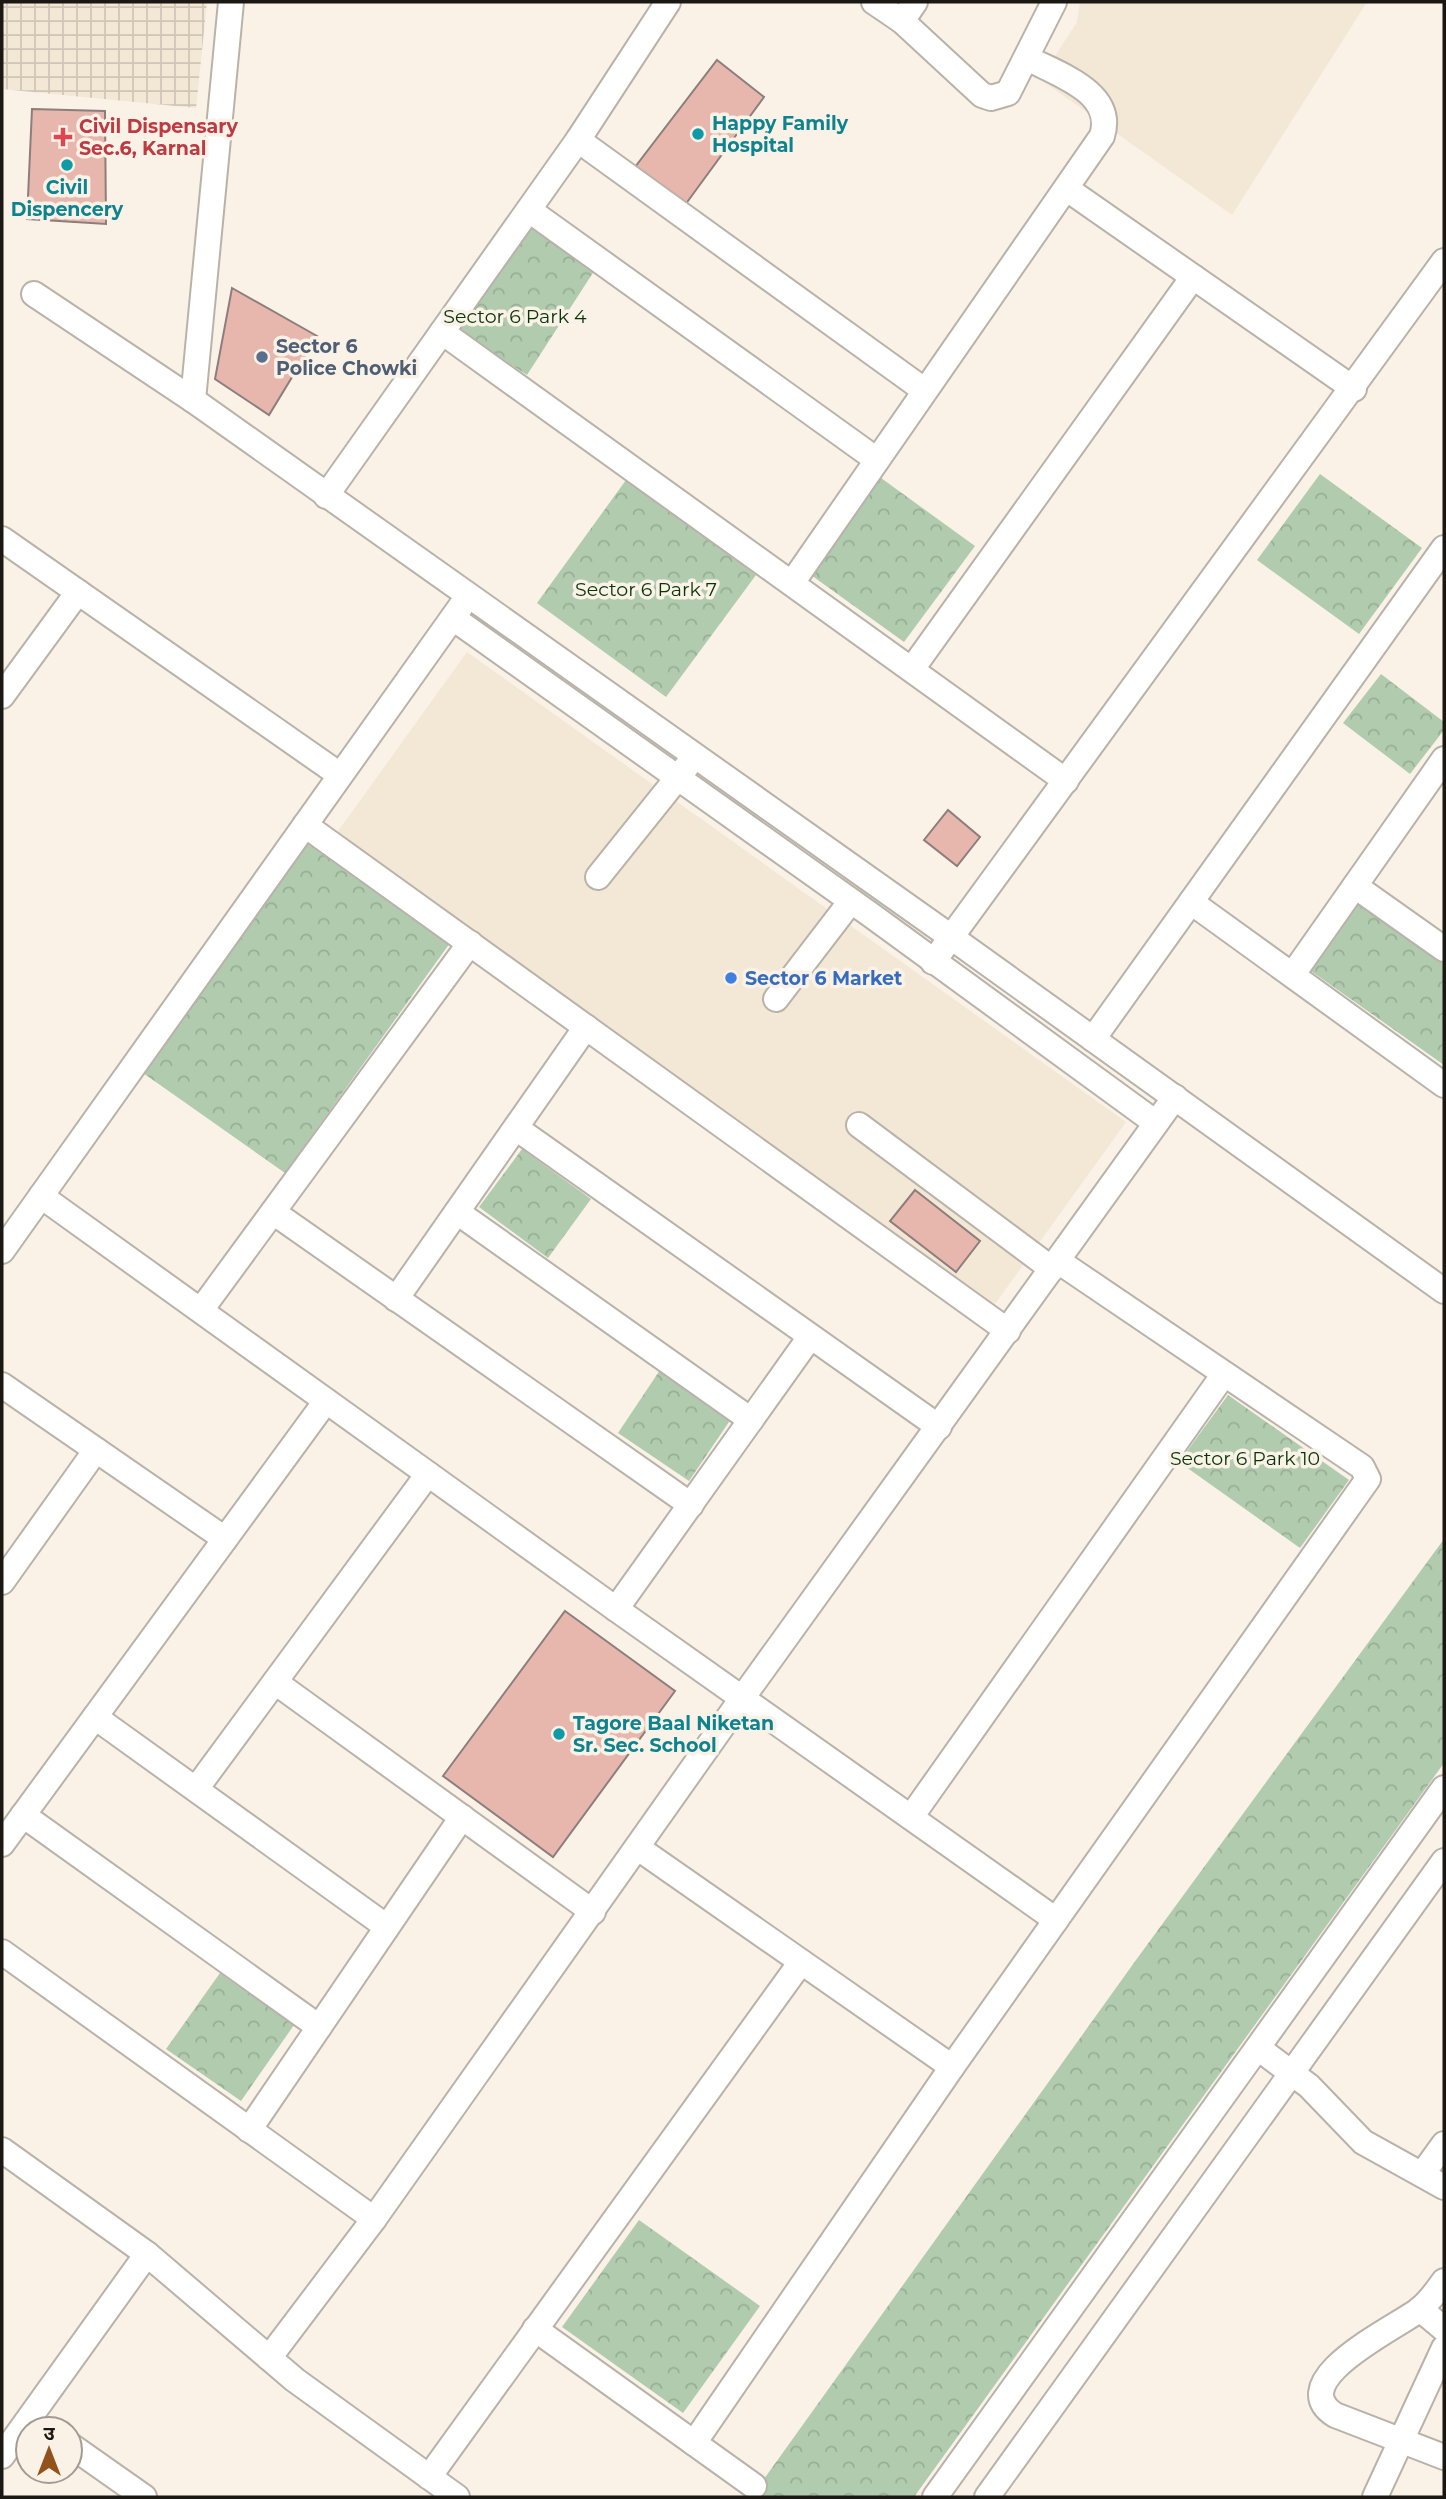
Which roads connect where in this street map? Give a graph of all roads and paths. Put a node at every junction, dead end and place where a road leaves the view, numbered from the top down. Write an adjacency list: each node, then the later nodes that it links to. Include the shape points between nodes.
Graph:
1 (232, 2): 16 (street)
2 (668, 2): 7 (street)
3 (874, 2): 5 (street)
4 (1054, 2): 6 (street)
5 (909, 12): 6 (street, via 982,95 991,98 1008,93)
6 (1027, 58): 8 (street, via 1081,87 1104,110 1102,135)
7 (578, 140): 9 (street); 15 (street)
8 (1067, 189): 11 (street); 15 (street)
9 (529, 210): 13 (street); 17 (street)
10 (1444, 261): 14 (street)
11 (1193, 277): 14 (street); 25 (street)
12 (34, 294): 16 (street)
13 (443, 331): 18 (street); 21 (street)
14 (1353, 389): 31 (street)
15 (924, 390): 17 (street)
16 (192, 400): 18 (street)
17 (877, 460): 21 (street)
18 (326, 496): 23 (street)
19 (2, 538): 22 (street)
20 (1444, 548): 36 (street)
21 (792, 583): 25 (street)
22 (78, 592): 26 (street); 29 (street)
23 (468, 596): 24 (street); 27 (street)
24 (453, 618): 29 (street); 30 (street)
25 (912, 669): 31 (street)
26 (2, 696)
27 (694, 757): 30 (street); 37 (street)
28 (1444, 759): 34 (street)
29 (340, 775): 32 (street)
30 (678, 779): 33 (street); 35 (street)
31 (1066, 781): 37 (street)
32 (305, 825): 38 (street); 50 (street)
33 (598, 877)
34 (1355, 886): 39 (street); 41 (street)
35 (851, 901): 40 (street); 42 (street)
36 (1191, 902): 41 (street); 44 (street)
37 (951, 937): 40 (street); 44 (street)
38 (470, 943): 43 (street); 51 (street)
39 (1444, 949)
40 (933, 962): 47 (street)
41 (1293, 974): 45 (street)
42 (776, 999)
43 (586, 1027): 49 (street); 58 (street)
44 (1093, 1039): 46 (street)
45 (1444, 1085)
46 (1175, 1097): 47 (street); 55 (street)
47 (1156, 1123): 54 (street)
48 (859, 1125): 54 (street)
49 (516, 1128): 52 (street); 59 (street)
50 (41, 1196): 53 (street); 57 (street)
51 (273, 1212): 56 (street); 57 (street)
52 (457, 1212): 56 (street); 63 (street)
53 (2, 1251)
54 (1055, 1265): 58 (street); 60 (street)
55 (1444, 1291)
56 (396, 1299): 67 (street)
57 (201, 1310): 62 (street)
58 (1008, 1331): 64 (street)
59 (810, 1337): 63 (street); 64 (street)
60 (1224, 1374): 78 (street); 83 (street, via 1362,1467 1368,1479)
61 (2, 1385): 65 (street)
62 (326, 1401): 66 (street); 68 (street)
63 (751, 1420): 67 (street)
64 (939, 1427): 72 (street)
65 (96, 1450): 68 (street); 69 (street)
66 (428, 1474): 70 (street); 71 (street)
67 (691, 1505): 70 (street)
68 (225, 1539): 73 (street)
69 (2, 1583)
70 (616, 1609): 72 (street)
71 (275, 1682): 75 (street); 77 (street)
72 (743, 1698): 78 (street); 80 (street)
73 (95, 1717): 75 (street); 76 (street)
74 (1444, 1788): 88 (street)
75 (196, 1789): 84 (street)
76 (23, 1815): 79 (street); 87 (street)
77 (462, 1817): 82 (street); 84 (street)
78 (911, 1817): 83 (street)
79 (2, 1844)
80 (638, 1848): 82 (street); 86 (street)
81 (1444, 1861): 90 (street)
82 (593, 1912): 96 (street)
83 (1056, 1920): 89 (street)
84 (387, 1927): 87 (street)
85 (2, 1952): 91 (street)
86 (800, 1962): 89 (street); 100 (street)
87 (319, 2027): 91 (street)
88 (1258, 2048): 90 (street); 113 (street)
89 (952, 2067): 106 (street)
90 (1291, 2072): 94 (street, via 1326,2101 1363,2142); 114 (street)
91 (249, 2130): 96 (street)
92 (1444, 2144): 94 (street)
93 (2, 2150): 97 (street)
94 (1423, 2173): 95 (street)
95 (1444, 2187)
96 (374, 2219): 103 (street)
97 (147, 2254): 103 (street); 104 (street)
98 (1444, 2281): 99 (street)
99 (1420, 2309): 101 (street); 105 (street, via 1334,2368 1320,2391 1319,2400 1335,2415)
100 (535, 2329): 106 (street); 109 (street)
101 (1444, 2329)
102 (1444, 2348): 105 (street)
103 (269, 2358): 109 (street)
104 (43, 2415)
105 (1402, 2439): 108 (street); 115 (street)
106 (694, 2443): 110 (street)
107 (84, 2455): 111 (street)
108 (1444, 2457)
109 (429, 2477): 112 (street)
110 (754, 2486)
111 (144, 2497)
112 (457, 2497)
113 (935, 2497)
114 (987, 2497)
115 (1375, 2497)

